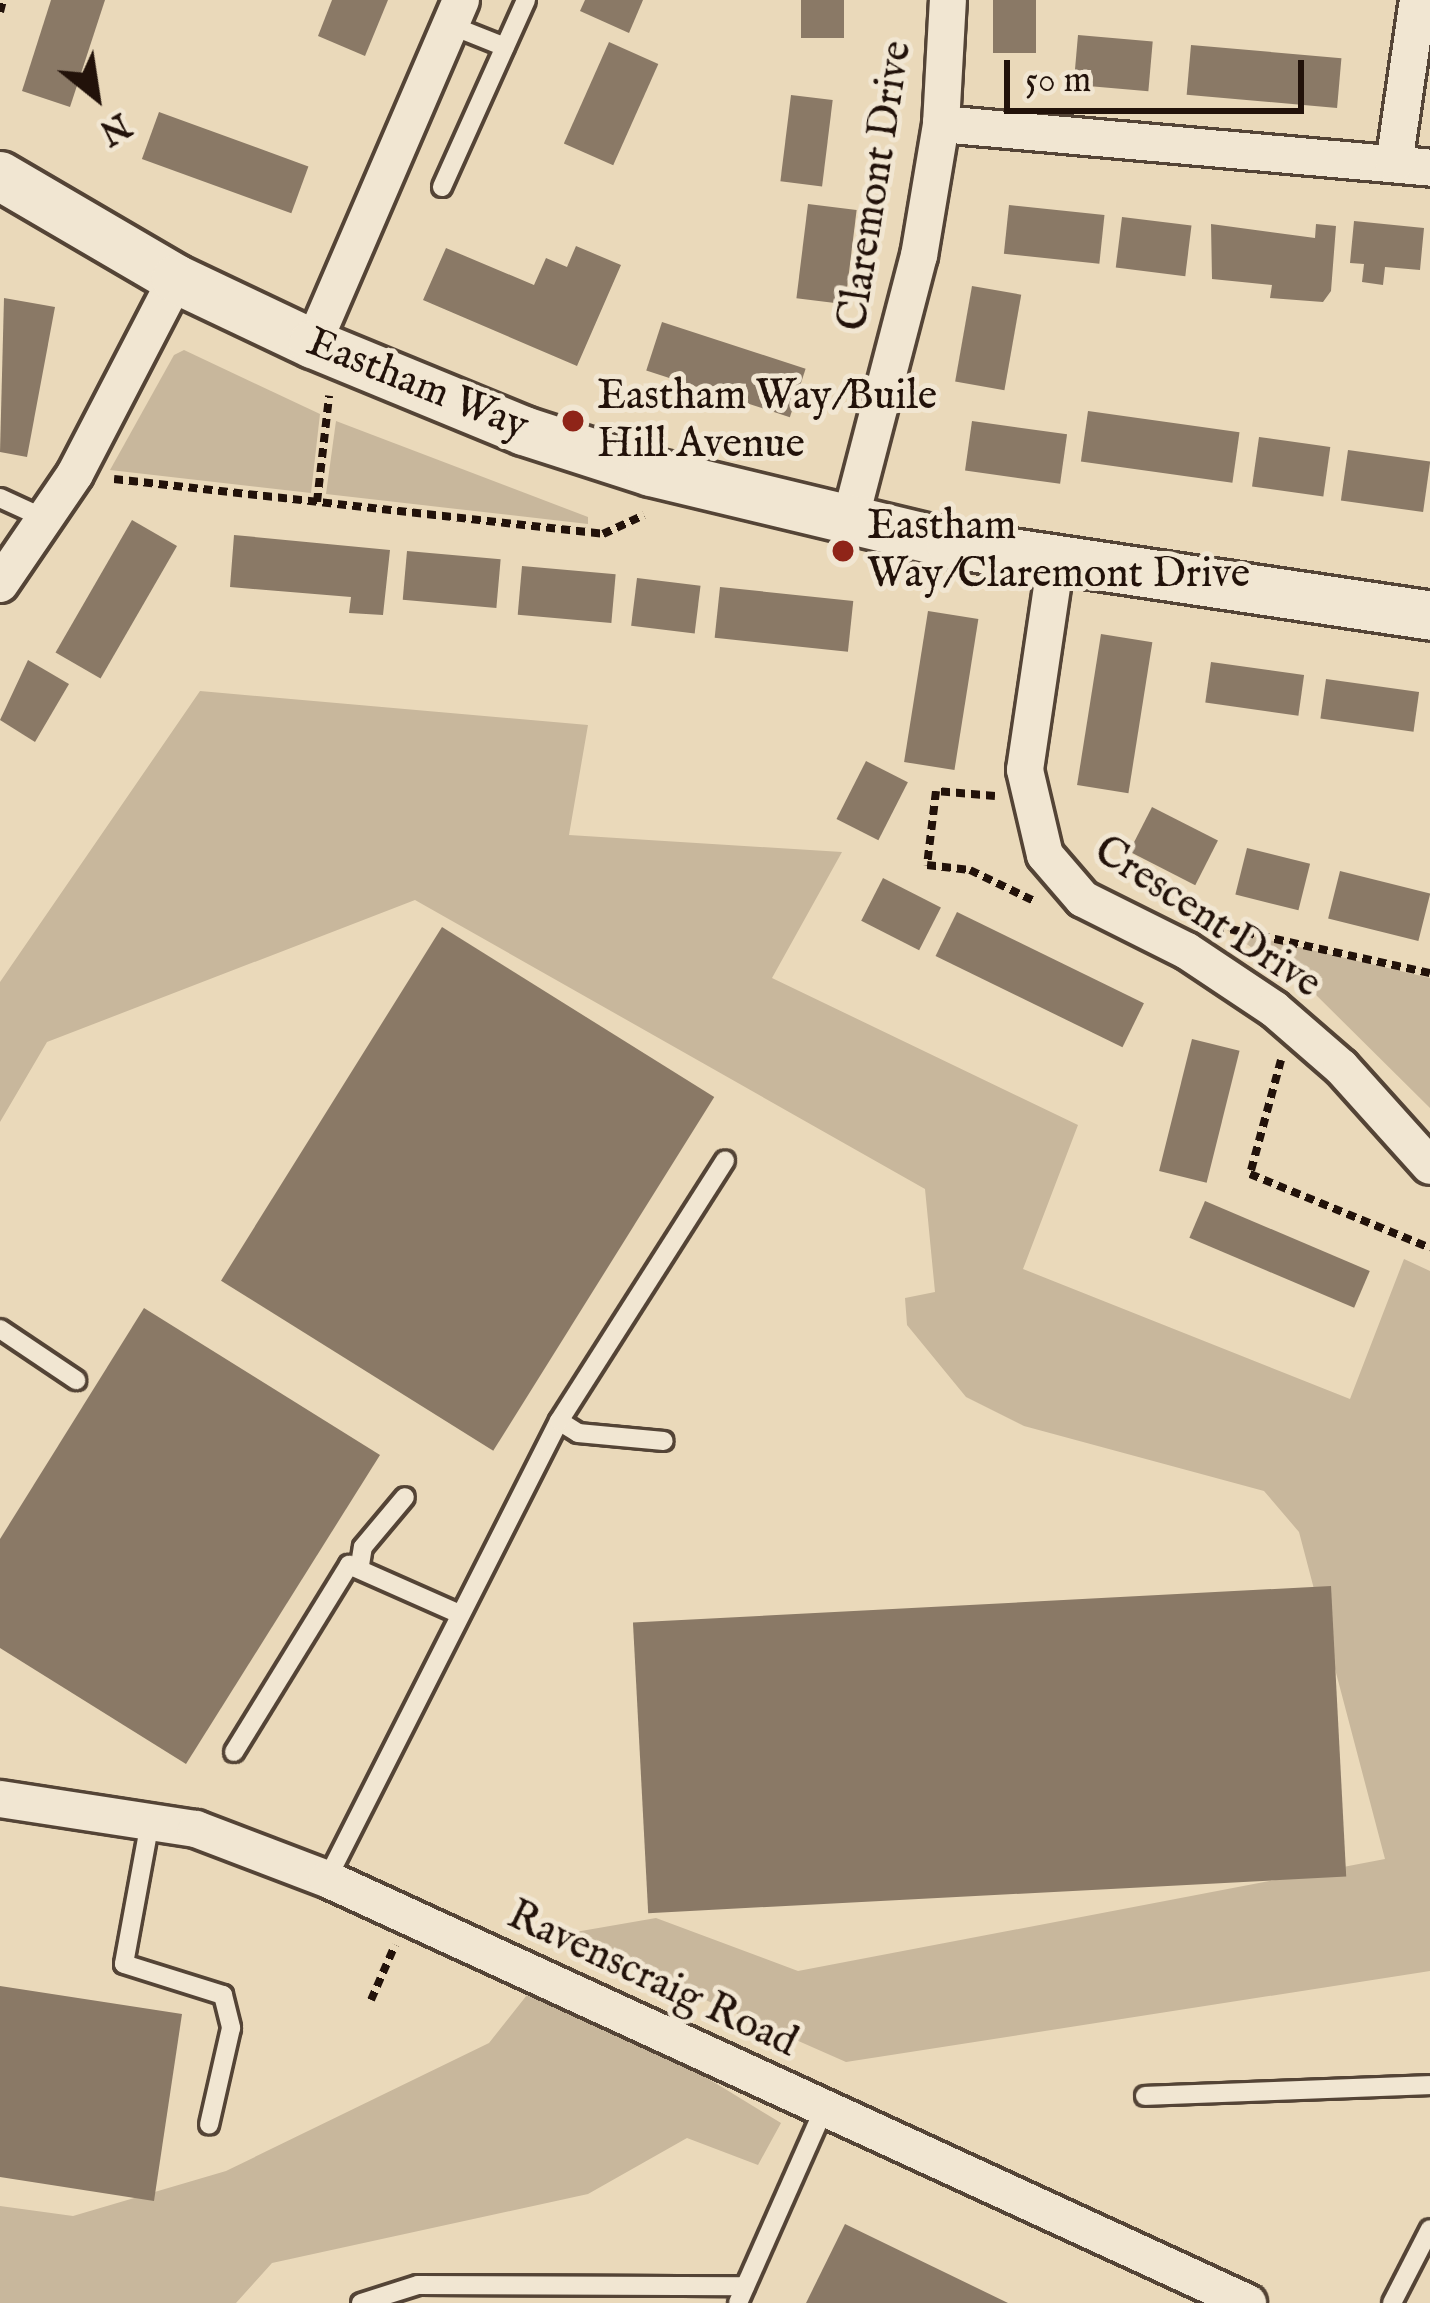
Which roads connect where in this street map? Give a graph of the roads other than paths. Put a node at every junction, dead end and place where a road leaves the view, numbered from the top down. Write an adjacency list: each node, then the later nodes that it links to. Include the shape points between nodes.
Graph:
1 (526, 0): 5 (lane)
2 (948, 0): 6 (street, Claremont Drive)
3 (1418, 0): 7 (street)
4 (455, 13): 5 (lane); 11 (street)
5 (505, 47): 9 (lane)
6 (941, 124): 7 (street); 14 (street, Claremont Drive, via 919,256)
7 (1412, 166)
8 (0, 176): 10 (street, Eastham Way)
9 (442, 187)
10 (176, 279): 11 (street, Eastham Way); 13 (street)
11 (324, 348): 14 (street, Eastham Way, via 524,431)
12 (0, 498): 13 (lane)
13 (47, 520): 16 (street)
14 (850, 524): 15 (street, Eastham Way)
15 (1056, 560): 17 (street, Eastham Way); 19 (street, Crescent Drive, via 1027,799 1045,855 1083,899 1187,952 1291,1024)
16 (0, 584)
17 (1430, 616)
18 (725, 1160): 22 (lane)
19 (1430, 1166)
20 (0, 1329): 21 (lane)
21 (76, 1380)
22 (559, 1420): 23 (lane, via 578,1433); 26 (lane, via 492,1559)
23 (664, 1441)
24 (405, 1497): 25 (lane, via 362,1547)
25 (360, 1565): 26 (lane); 27 (lane, via 349,1565)
26 (455, 1612): 30 (lane)
27 (234, 1752)
28 (0, 1799): 29 (street, Ravenscraig Road)
29 (150, 1822): 30 (street, Ravenscraig Road, via 196,1829); 34 (lane, via 124,1964 223,1995 231,2028)
30 (326, 1880): 33 (street, Ravenscraig Road)
31 (1430, 2085): 32 (lane)
32 (1145, 2096)
33 (824, 2109): 36 (street, Ravenscraig Road); 37 (lane)
34 (209, 2125)
35 (1430, 2229): 40 (lane)
36 (1199, 2293): 39 (street, Ravenscraig Road)
37 (741, 2295): 38 (lane, via 418,2285)
38 (361, 2303)
39 (1248, 2303)
40 (1393, 2303)

